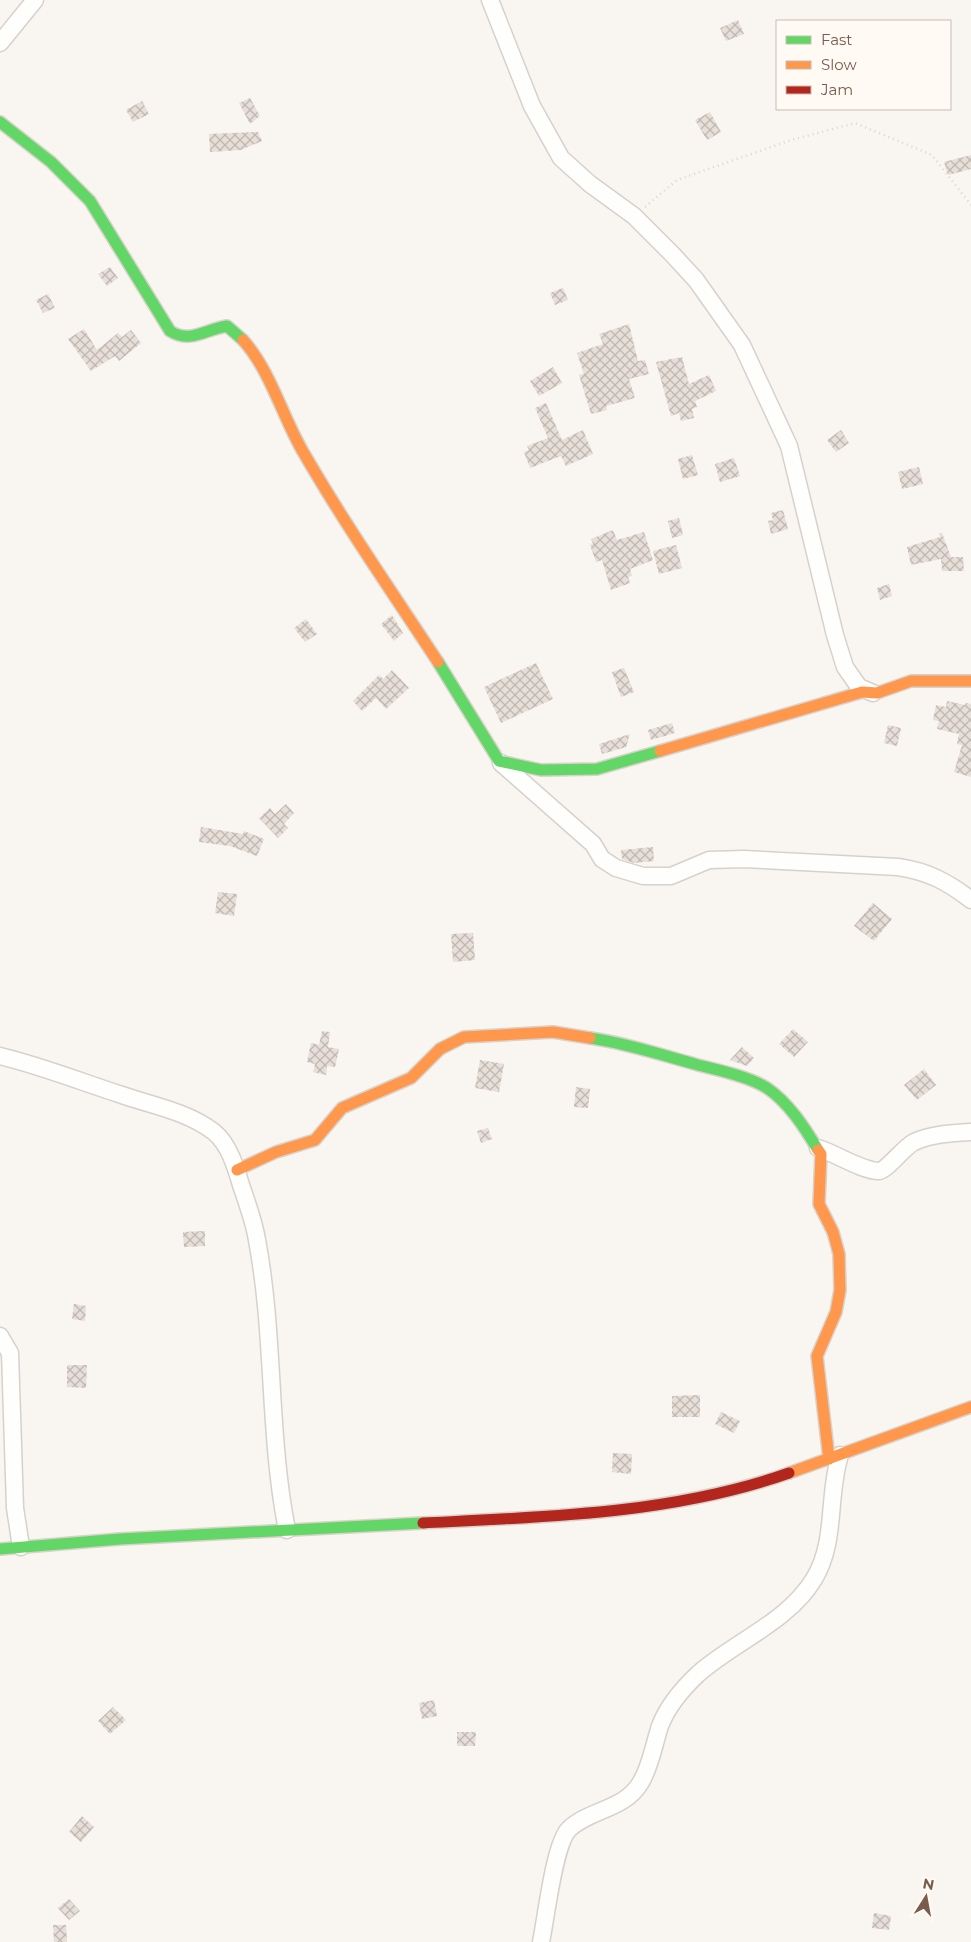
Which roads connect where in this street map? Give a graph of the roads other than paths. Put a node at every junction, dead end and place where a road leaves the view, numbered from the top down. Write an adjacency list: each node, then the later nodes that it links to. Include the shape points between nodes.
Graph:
1 (35, 0): 3 (street)
2 (490, 0): 6 (street, via 532,106 561,158 634,216 696,280 735,334 754,368 789,446 832,625 846,667 859,687)
3 (0, 43)
4 (0, 122): 7 (street, via 44,156 90,201 170,331 181,338 188,338 227,326 241,337 344,518)
5 (971, 681): 6 (street, via 911,681)
6 (877, 694): 7 (street, via 862,692 596,769 541,770)
7 (499, 761): 8 (street, via 593,844 602,859 630,873 671,876 709,860 744,859 898,867 939,878)
8 (971, 900)
9 (0, 1056): 12 (street, via 153,1104 205,1126 224,1144)
10 (971, 1132): 11 (street, via 924,1138 900,1152 887,1168 879,1171)
11 (818, 1148): 12 (street, via 782,1099 766,1087 655,1052 553,1032 451,1040 412,1077 344,1106 315,1139); 15 (street, via 823,1159 819,1204 836,1240 840,1275 836,1312 817,1356 816,1367)
12 (237, 1170): 16 (street, via 257,1241 271,1361 280,1495)
13 (0, 1336): 17 (street, via 10,1353 15,1508)
14 (971, 1407): 15 (street)
15 (835, 1457): 16 (street, via 742,1488 627,1510); 19 (street, via 826,1553 814,1581 780,1616 723,1654 680,1692 665,1714 646,1771 631,1795 568,1831 558,1854)
16 (287, 1530): 17 (street)
17 (21, 1547): 18 (street)
18 (0, 1549)
19 (541, 1942)

